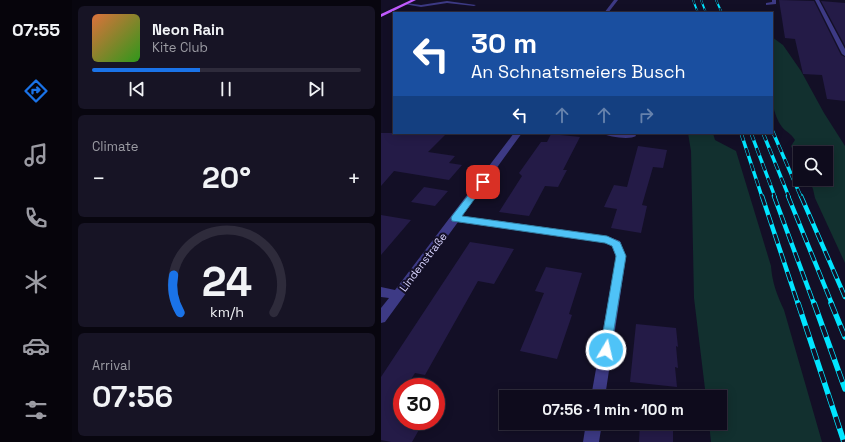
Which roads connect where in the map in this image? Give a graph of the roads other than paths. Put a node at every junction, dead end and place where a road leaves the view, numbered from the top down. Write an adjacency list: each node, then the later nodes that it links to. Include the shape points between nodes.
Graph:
1 (415, 0): 5 (main road)
2 (616, 0): 8 (street)
3 (774, 0): 6 (street, via 774,3)
4 (817, 0): 10 (street)
5 (406, 4): 7 (street, via 421,6 447,2); 9 (main road)
6 (768, 4)
7 (475, 5)
8 (607, 12)
9 (381, 16)
10 (845, 54)
11 (517, 134): 14 (street, Lindenstraße)
12 (614, 134): 13 (street)
13 (631, 136)
14 (456, 218): 16 (street, Lindenstraße); 18 (street, via 607,240 616,244 621,256)
15 (381, 292): 16 (street, Lindenstraße)
16 (399, 295): 17 (street, Lindenstraße)
17 (381, 318)
18 (599, 390)
19 (593, 430): 20 (street)
20 (591, 442)

